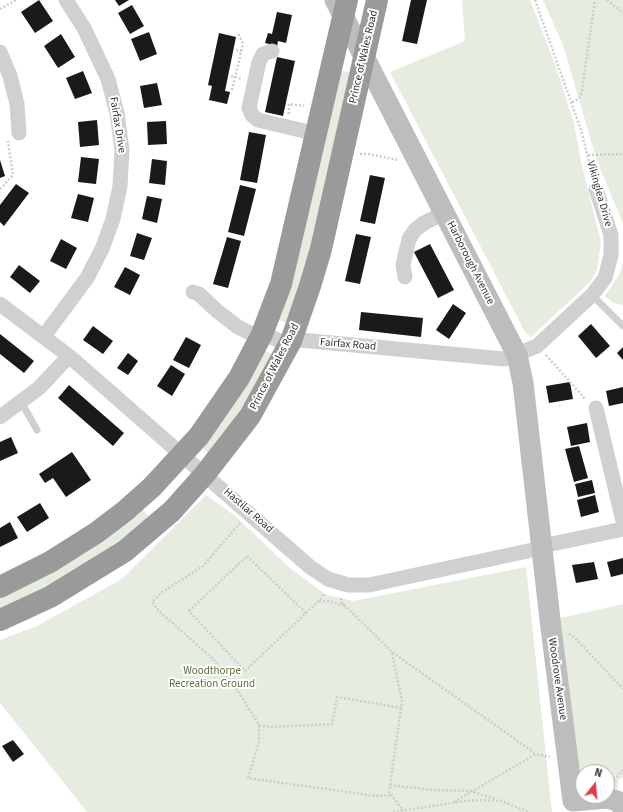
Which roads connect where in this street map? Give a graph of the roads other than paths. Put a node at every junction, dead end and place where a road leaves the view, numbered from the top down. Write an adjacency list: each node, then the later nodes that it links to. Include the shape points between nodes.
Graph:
1 (66, 0): 17 (street, Fairfax Drive, via 84,28 108,80 117,113 122,150 120,186 113,219 102,249 87,278)
2 (377, 0): 6 (highway, Prince of Wales Road)
3 (342, 5): 6 (street, Harborough Avenue); 8 (highway)
4 (272, 51): 8 (street, via 263,54 259,62 249,108 252,115 258,120)
5 (0, 52): 7 (street, via 10,76 17,104)
6 (364, 55): 10 (street, Harborough Avenue); 18 (highway, Prince of Wales Road, via 321,249)
7 (19, 133)
8 (317, 134): 16 (highway, via 281,284)
9 (596, 189): 13 (street, Vikinglea Drive, via 611,235 611,255 605,278)
10 (444, 213): 11 (street, via 424,223 409,239 403,265); 19 (street, Harborough Avenue)
11 (405, 277)
12 (193, 292): 16 (street, Fairfax Road, via 199,294 228,320 252,334)
13 (592, 295): 15 (lane); 19 (street, Vikinglea Drive, via 538,346)
14 (0, 304): 17 (street, Hastilar Road)
15 (623, 326)
16 (262, 334): 18 (street, Fairfax Road, via 282,342); 25 (highway, via 227,398)
17 (44, 336): 20 (street, Hastilar Road)
18 (291, 341): 19 (street, Fairfax Road, via 502,360); 26 (highway, Prince of Wales Road, via 250,416)
19 (517, 355): 29 (street, Harborough Avenue, via 523,383)
20 (69, 356): 21 (street, via 39,388); 25 (street, Hastilar Road)
21 (21, 402): 23 (street); 24 (lane)
22 (596, 408): 27 (street)
23 (0, 417)
24 (37, 430)
25 (183, 454): 26 (street, Hastilar Road); 30 (highway, via 138,499 96,533 50,562)
26 (205, 474): 29 (street, Hastilar Road, via 310,567 328,579 348,585 369,585); 31 (highway, Prince of Wales Road, via 169,514 124,551 50,597)
27 (623, 521)
28 (623, 529): 29 (street, Hastilar Road)
29 (542, 547): 32 (street, Woodrove Avenue)
30 (0, 587)
31 (0, 620)
32 (573, 807): 33 (street, via 607,798 617,801)
33 (623, 807)

